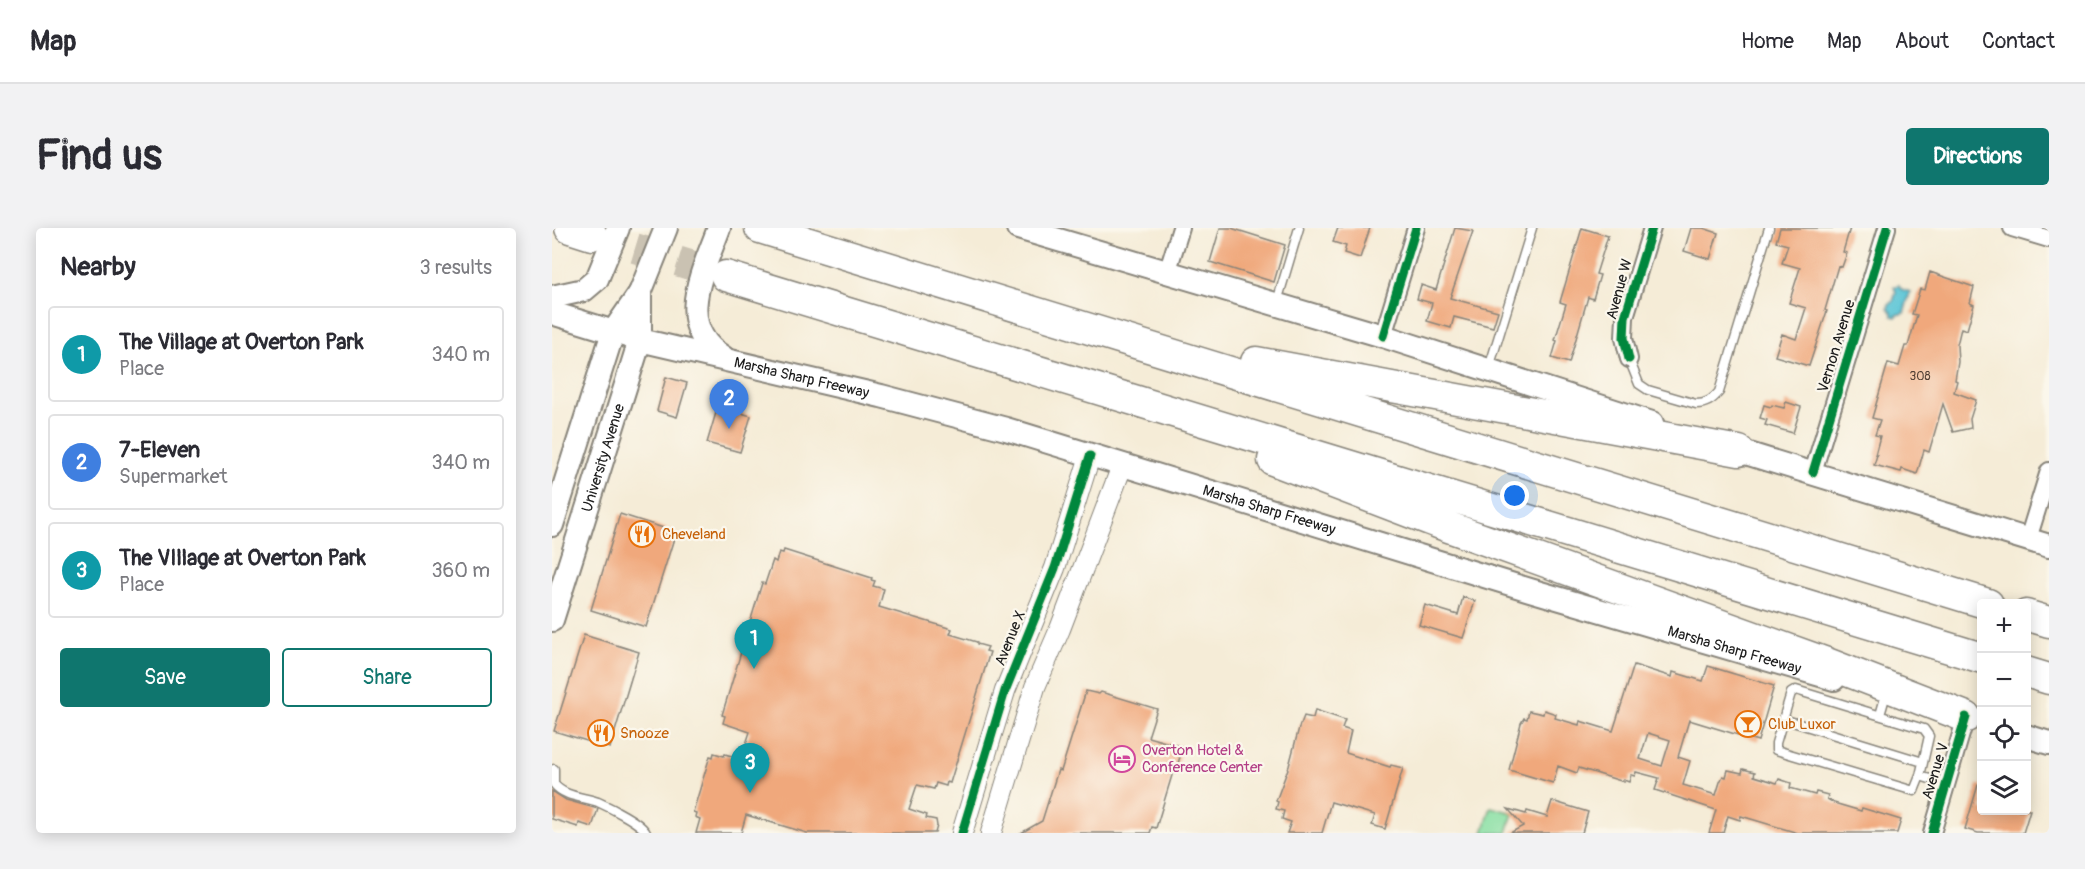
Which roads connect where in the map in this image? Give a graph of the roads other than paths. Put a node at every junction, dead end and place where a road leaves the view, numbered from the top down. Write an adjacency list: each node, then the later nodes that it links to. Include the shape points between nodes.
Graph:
1 (666, 228): 17 (main road, University Avenue)
2 (719, 228): 26 (main road, via 699,282 695,321 709,349)
3 (760, 228): 22 (highway)
4 (1018, 228): 15 (main road)
5 (1181, 228): 15 (street)
6 (1299, 228): 19 (lane)
7 (1416, 228): 23 (street)
8 (1532, 228): 27 (lane)
9 (1652, 228): 25 (street, Avenue W, via 1625,317)
10 (1768, 228): 25 (lane, via 1719,392 1710,401 1695,404 1648,390 1639,384)
11 (1887, 228): 33 (street, Vernon Avenue)
12 (2012, 228): 14 (street)
13 (593, 230): 18 (main road, via 597,279 584,290)
14 (2049, 239)
15 (1167, 273): 19 (main road)
16 (726, 276): 28 (highway)
17 (640, 293): 21 (main road, University Avenue); 24 (main road, University Avenue)
18 (552, 297)
19 (1276, 305): 23 (main road)
20 (552, 313): 21 (main road, Marsha Sharp Freeway)
21 (614, 332): 24 (main road, Marsha Sharp Freeway); 34 (main road, University Avenue)
22 (1105, 334): 29 (highway); 36 (highway)
23 (1383, 336): 27 (main road)
24 (640, 340): 26 (main road, Marsha Sharp Freeway); 38 (main road, University Avenue)
25 (1629, 359)
26 (727, 360): 30 (main road, Marsha Sharp Freeway, via 1006,429)
27 (1488, 371): 29 (main road)
28 (1066, 381): 40 (highway); 45 (highway)
29 (1739, 451): 33 (main road)
30 (1089, 456): 31 (main road, Marsha Sharp Freeway); 53 (street, Avenue X, via 1055,568 1005,691)
31 (1122, 466): 43 (main road, Marsha Sharp Freeway, via 1530,590); 54 (street, via 1035,687)
32 (2049, 471): 35 (street)
33 (1813, 472): 35 (main road)
34 (552, 525)
35 (2038, 542)
36 (1977, 600)
37 (2031, 617): 39 (highway)
38 (552, 620)
39 (2049, 622)
40 (1977, 656)
41 (2031, 674): 42 (highway)
42 (2049, 679)
43 (1883, 705): 44 (lane, via 1796,690 1791,693); 45 (main road, Marsha Sharp Freeway); 48 (lane, via 1924,729 1929,736)
44 (1783, 719): 48 (lane); 50 (lane, via 1776,750 1914,791)
45 (1974, 720): 51 (street, Avenue V)
46 (2031, 737): 47 (main road)
47 (2049, 742)
48 (1923, 762): 50 (lane)
49 (554, 769): 52 (lane, via 552,777 560,791 599,803)
50 (1920, 777): 51 (lane)
51 (1946, 784): 55 (street, Avenue V)
52 (646, 833)
53 (962, 833)
54 (991, 833)
55 (1932, 833)

